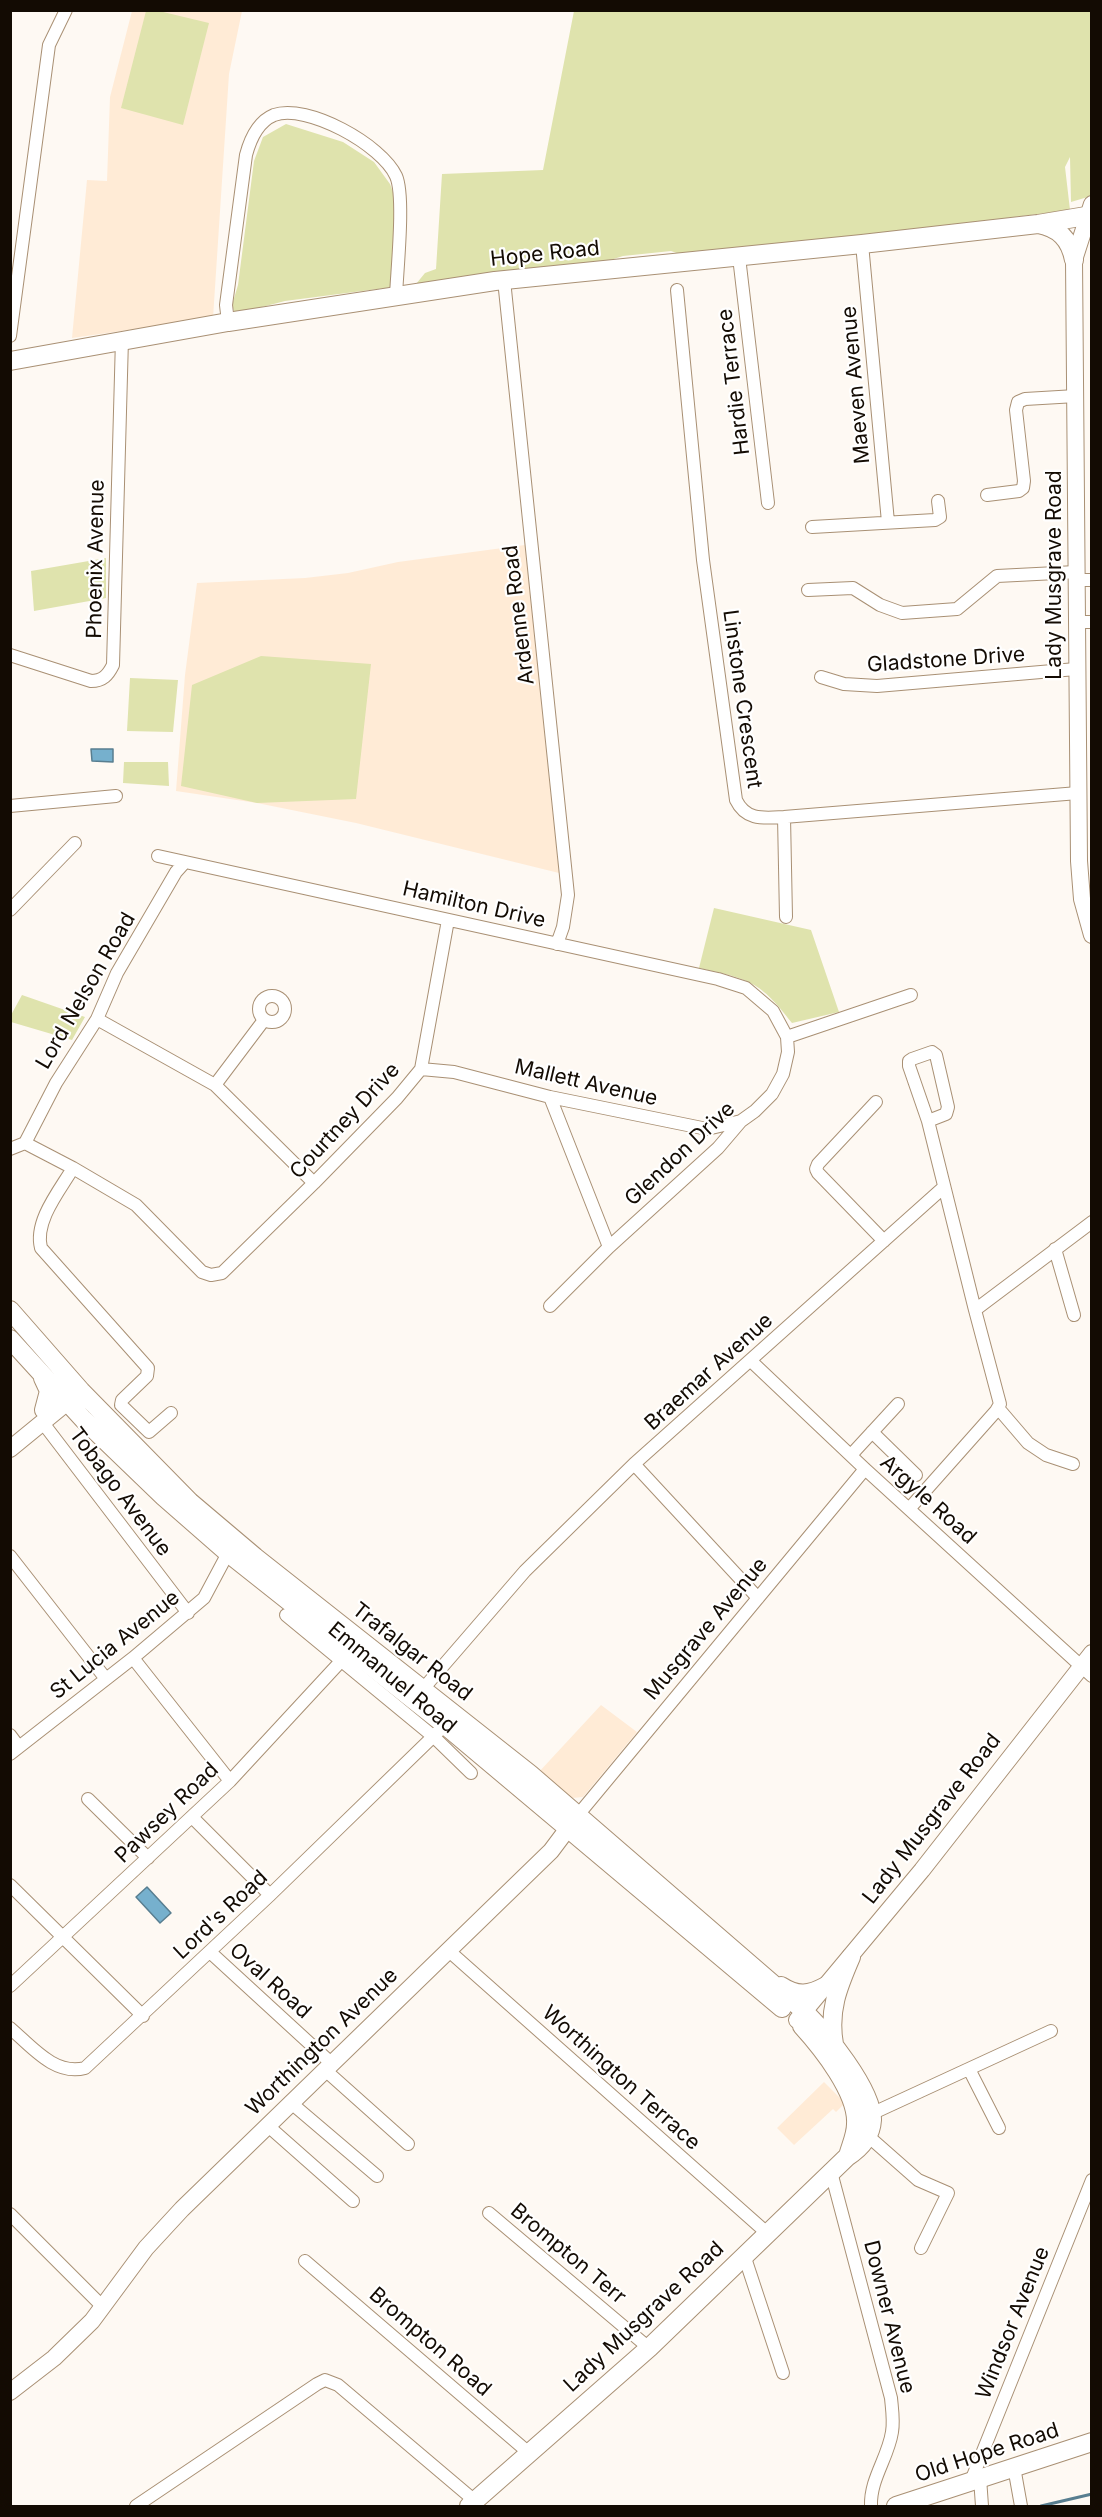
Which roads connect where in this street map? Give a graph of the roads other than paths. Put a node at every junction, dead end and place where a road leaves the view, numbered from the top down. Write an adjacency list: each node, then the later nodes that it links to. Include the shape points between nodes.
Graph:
1 (66, 10): 11 (street, via 49,45)
2 (1090, 213): 3 (main road, Hope Road); 6 (main road, Lady Musgrave Road)
3 (1038, 224): 4 (main road, Hope Road); 6 (main road, via 1059,231 1067,239)
4 (862, 244): 5 (main road, Hope Road); 18 (street, Maeven Avenue)
5 (739, 257): 7 (main road, Hope Road); 17 (street, Hardie Terrace)
6 (1074, 260): 14 (main road, Lady Musgrave Road)
7 (504, 280): 9 (main road, Hope Road); 38 (street, Ardenne Road, via 568,896)
8 (676, 290): 29 (street, Linstone Crescent, via 703,560 736,800 753,817)
9 (396, 296): 10 (main road, Hope Road); 10 (street, via 399,188 393,170 365,144 331,125 301,114 274,115 257,128 246,155 226,305)
10 (228, 322): 12 (main road, Hope Road)
11 (10, 336)
12 (122, 339): 13 (main road, Hope Road); 23 (street, Phoenix Avenue, via 113,665 105,678 92,681)
13 (10, 361)
14 (1076, 396): 15 (street, via 1018,402 1023,488); 20 (main road, Lady Musgrave Road)
15 (987, 495)
16 (938, 501): 18 (street, via 939,519)
17 (768, 503)
18 (888, 522): 19 (street)
19 (812, 527)
20 (1081, 577): 21 (street, via 997,576 957,609 902,613 853,588); 22 (main road, Lady Musgrave Road)
21 (808, 590)
22 (1084, 622): 24 (main road, Lady Musgrave Road)
23 (10, 655)
24 (1082, 674): 25 (street, Gladstone Drive, via 877,686 844,684); 26 (main road, Lady Musgrave Road)
25 (821, 677)
26 (1078, 793): 29 (street, Linstone Crescent); 30 (main road, Lady Musgrave Road)
27 (116, 796): 28 (street)
28 (10, 806)
29 (784, 817): 35 (street)
30 (1086, 842): 37 (main road, Lady Musgrave Road, via 1082,899)
31 (75, 843): 34 (street)
32 (158, 855): 33 (street, Hamilton Drive)
33 (185, 862): 36 (street, Hamilton Drive); 40 (street, Lord Nelson Road, via 117,973)
34 (10, 910)
35 (786, 917)
36 (448, 920): 38 (street, Hamilton Drive); 43 (street, Courtney Drive)
37 (1092, 934)
38 (557, 944): 42 (street, Hamilton Drive, via 746,988 773,1011)
39 (911, 995): 42 (street)
40 (97, 1019): 44 (street); 49 (street, Lord Nelson Road, via 56,1083)
41 (264, 1020): 44 (street)
42 (787, 1037): 47 (street, Glendon Drive, via 783,1074 772,1094)
43 (421, 1069): 45 (street, Mallett Avenue, via 454,1072); 52 (street, Courtney Drive)
44 (214, 1085): 52 (street)
45 (550, 1097): 47 (street, Mallett Avenue, via 707,1130); 56 (street)
46 (876, 1102): 55 (street, via 816,1169)
47 (741, 1121): 56 (street, Glendon Drive, via 718,1148)
48 (928, 1121): 48 (street, via 909,1061 932,1052 936,1055 948,1107 946,1114); 53 (street)
49 (25, 1143): 50 (street); 51 (street)
50 (10, 1149)
51 (74, 1168): 52 (street, Courtney Drive, via 136,1205 194,1265 212,1275 222,1273); 69 (street, via 42,1222 38,1236 41,1248 148,1368 147,1376 121,1405 149,1432)
52 (314, 1183)
53 (944, 1187): 55 (street, Braemar Avenue); 60 (street)
54 (1092, 1222): 57 (street)
55 (884, 1241): 63 (street, Braemar Avenue)
56 (609, 1247): 58 (street, Glendon Drive)
57 (1055, 1249): 60 (street); 61 (street)
58 (550, 1306)
59 (10, 1310): 65 (main road, Trafalgar Road)
60 (975, 1310): 68 (street, via 999,1395)
61 (1074, 1315)
62 (10, 1339): 64 (main road)
63 (751, 1361): 75 (street, Argyle Road); 76 (street, Braemar Avenue)
64 (38, 1369): 66 (main road); 70 (main road, via 49,1392)
65 (78, 1387): 66 (main road); 91 (main road, Trafalgar Road, via 198,1509)
66 (64, 1400): 70 (main road); 71 (main road)
67 (898, 1404): 72 (street)
68 (998, 1408): 77 (street, via 1028,1443 1046,1455); 80 (street)
69 (171, 1413)
70 (46, 1417): 71 (main road, via 69,1412); 73 (main road); 74 (main road); 84 (street, Tobago Avenue)
71 (82, 1419): 81 (main road)
72 (872, 1432): 75 (street); 79 (street)
73 (10, 1436)
74 (10, 1449)
75 (851, 1455): 78 (street, Argyle Road)
76 (634, 1464): 83 (street); 91 (street, Braemar Avenue, via 525,1571)
77 (1073, 1464)
78 (865, 1469): 80 (street, Argyle Road); 83 (street, Musgrave Avenue)
79 (916, 1475)
80 (909, 1509): 89 (street, Argyle Road)
81 (228, 1553): 84 (street, St Lucia Avenue, via 204,1598); 92 (main road, Trafalgar Road)
82 (10, 1557): 90 (street)
83 (758, 1598): 99 (street, Musgrave Avenue)
84 (188, 1613): 87 (street, St Lucia Avenue)
85 (286, 1615): 88 (street, Emmanuel Road)
86 (1092, 1653): 89 (main road, Lady Musgrave Road)
87 (133, 1658): 90 (street, St Lucia Avenue); 96 (street)
88 (342, 1660): 92 (street, Emmanuel Road); 96 (street, Pawsey Road)
89 (1086, 1671): 106 (main road, Lady Musgrave Road)
90 (106, 1679): 94 (street, St Lucia Avenue)
91 (423, 1689): 99 (main road, Trafalgar Road)
92 (439, 1731): 95 (street, Emmanuel Road); 99 (main road, Trafalgar Road); 102 (street, Lord's Road)
93 (10, 1735): 94 (street)
94 (15, 1750)
95 (471, 1773)
96 (230, 1780): 98 (street, Pawsey Road)
97 (88, 1799): 100 (street)
98 (192, 1816): 100 (street, Pawsey Road); 102 (street)
99 (573, 1822): 105 (main road, Worthington Avenue, via 551,1851); 107 (main road, Trafalgar Road); 111 (main road, Trafalgar Road)
100 (148, 1858): 103 (street, Pawsey Road)
101 (10, 1886): 103 (street)
102 (270, 1896): 104 (street, Lord's Road)
103 (62, 1938): 108 (street, Pawsey Road); 110 (street)
104 (210, 1952): 110 (street, Lord's Road); 115 (street, Oval Road)
105 (449, 1952): 115 (main road, Worthington Avenue); 130 (street, Worthington Terrace)
106 (850, 1957): 109 (main road, Lady Musgrave Road); 114 (main road, via 831,2015)
107 (764, 1976): 109 (main road, via 798,1994 810,1995); 111 (main road, Trafalgar Road)
108 (10, 1986)
109 (826, 1986): 111 (main road, Lady Musgrave Road)
110 (143, 2016): 112 (street, Lord's Road, via 86,2068 76,2070 65,2070 47,2060)
111 (800, 2016): 114 (main road); 123 (main road, via 854,2108 856,2125)
112 (10, 2028)
113 (1052, 2031): 116 (street)
114 (834, 2044): 118 (main road)
115 (327, 2066): 117 (main road, Worthington Avenue); 122 (street, Oval Road)
116 (969, 2069): 118 (street); 120 (street)
117 (290, 2102): 119 (main road, Worthington Avenue); 125 (street)
118 (871, 2114): 121 (main road)
119 (267, 2125): 127 (street); 134 (main road, Worthington Avenue, via 146,2248)
120 (999, 2128)
121 (868, 2136): 123 (main road, Lady Musgrave Road); 131 (street, via 918,2180 948,2193)
122 (408, 2144)
123 (847, 2157): 124 (main road, Lady Musgrave Road)
124 (831, 2172): 130 (main road, Lady Musgrave Road); 144 (street, Downer Avenue, via 891,2398 892,2434 873,2485)
125 (377, 2176)
126 (1092, 2180): 141 (street, Windsor Avenue)
127 (353, 2201)
128 (489, 2213): 135 (street, Brompton Terr)
129 (10, 2214): 134 (street)
130 (767, 2233): 132 (main road, Lady Musgrave Road)
131 (921, 2248)
132 (744, 2255): 135 (main road, Lady Musgrave Road); 136 (street)
133 (305, 2261): 139 (street, Brompton Road)
134 (102, 2306): 137 (main road, Worthington Avenue, via 54,2358)
135 (649, 2348): 139 (main road, Lady Musgrave Road)
136 (783, 2373)
137 (10, 2391)
138 (1092, 2442): 140 (main road, Old Hope Road)
139 (529, 2453): 142 (main road, Lady Musgrave Road)
140 (1014, 2467): 141 (main road, Old Hope Road); 147 (street)
141 (975, 2480): 145 (main road, Old Hope Road); 146 (street)
142 (472, 2504): 143 (street, via 338,2385 325,2380)
143 (136, 2506)
144 (871, 2506)
145 (896, 2506)
146 (982, 2506)
147 (1021, 2506)

